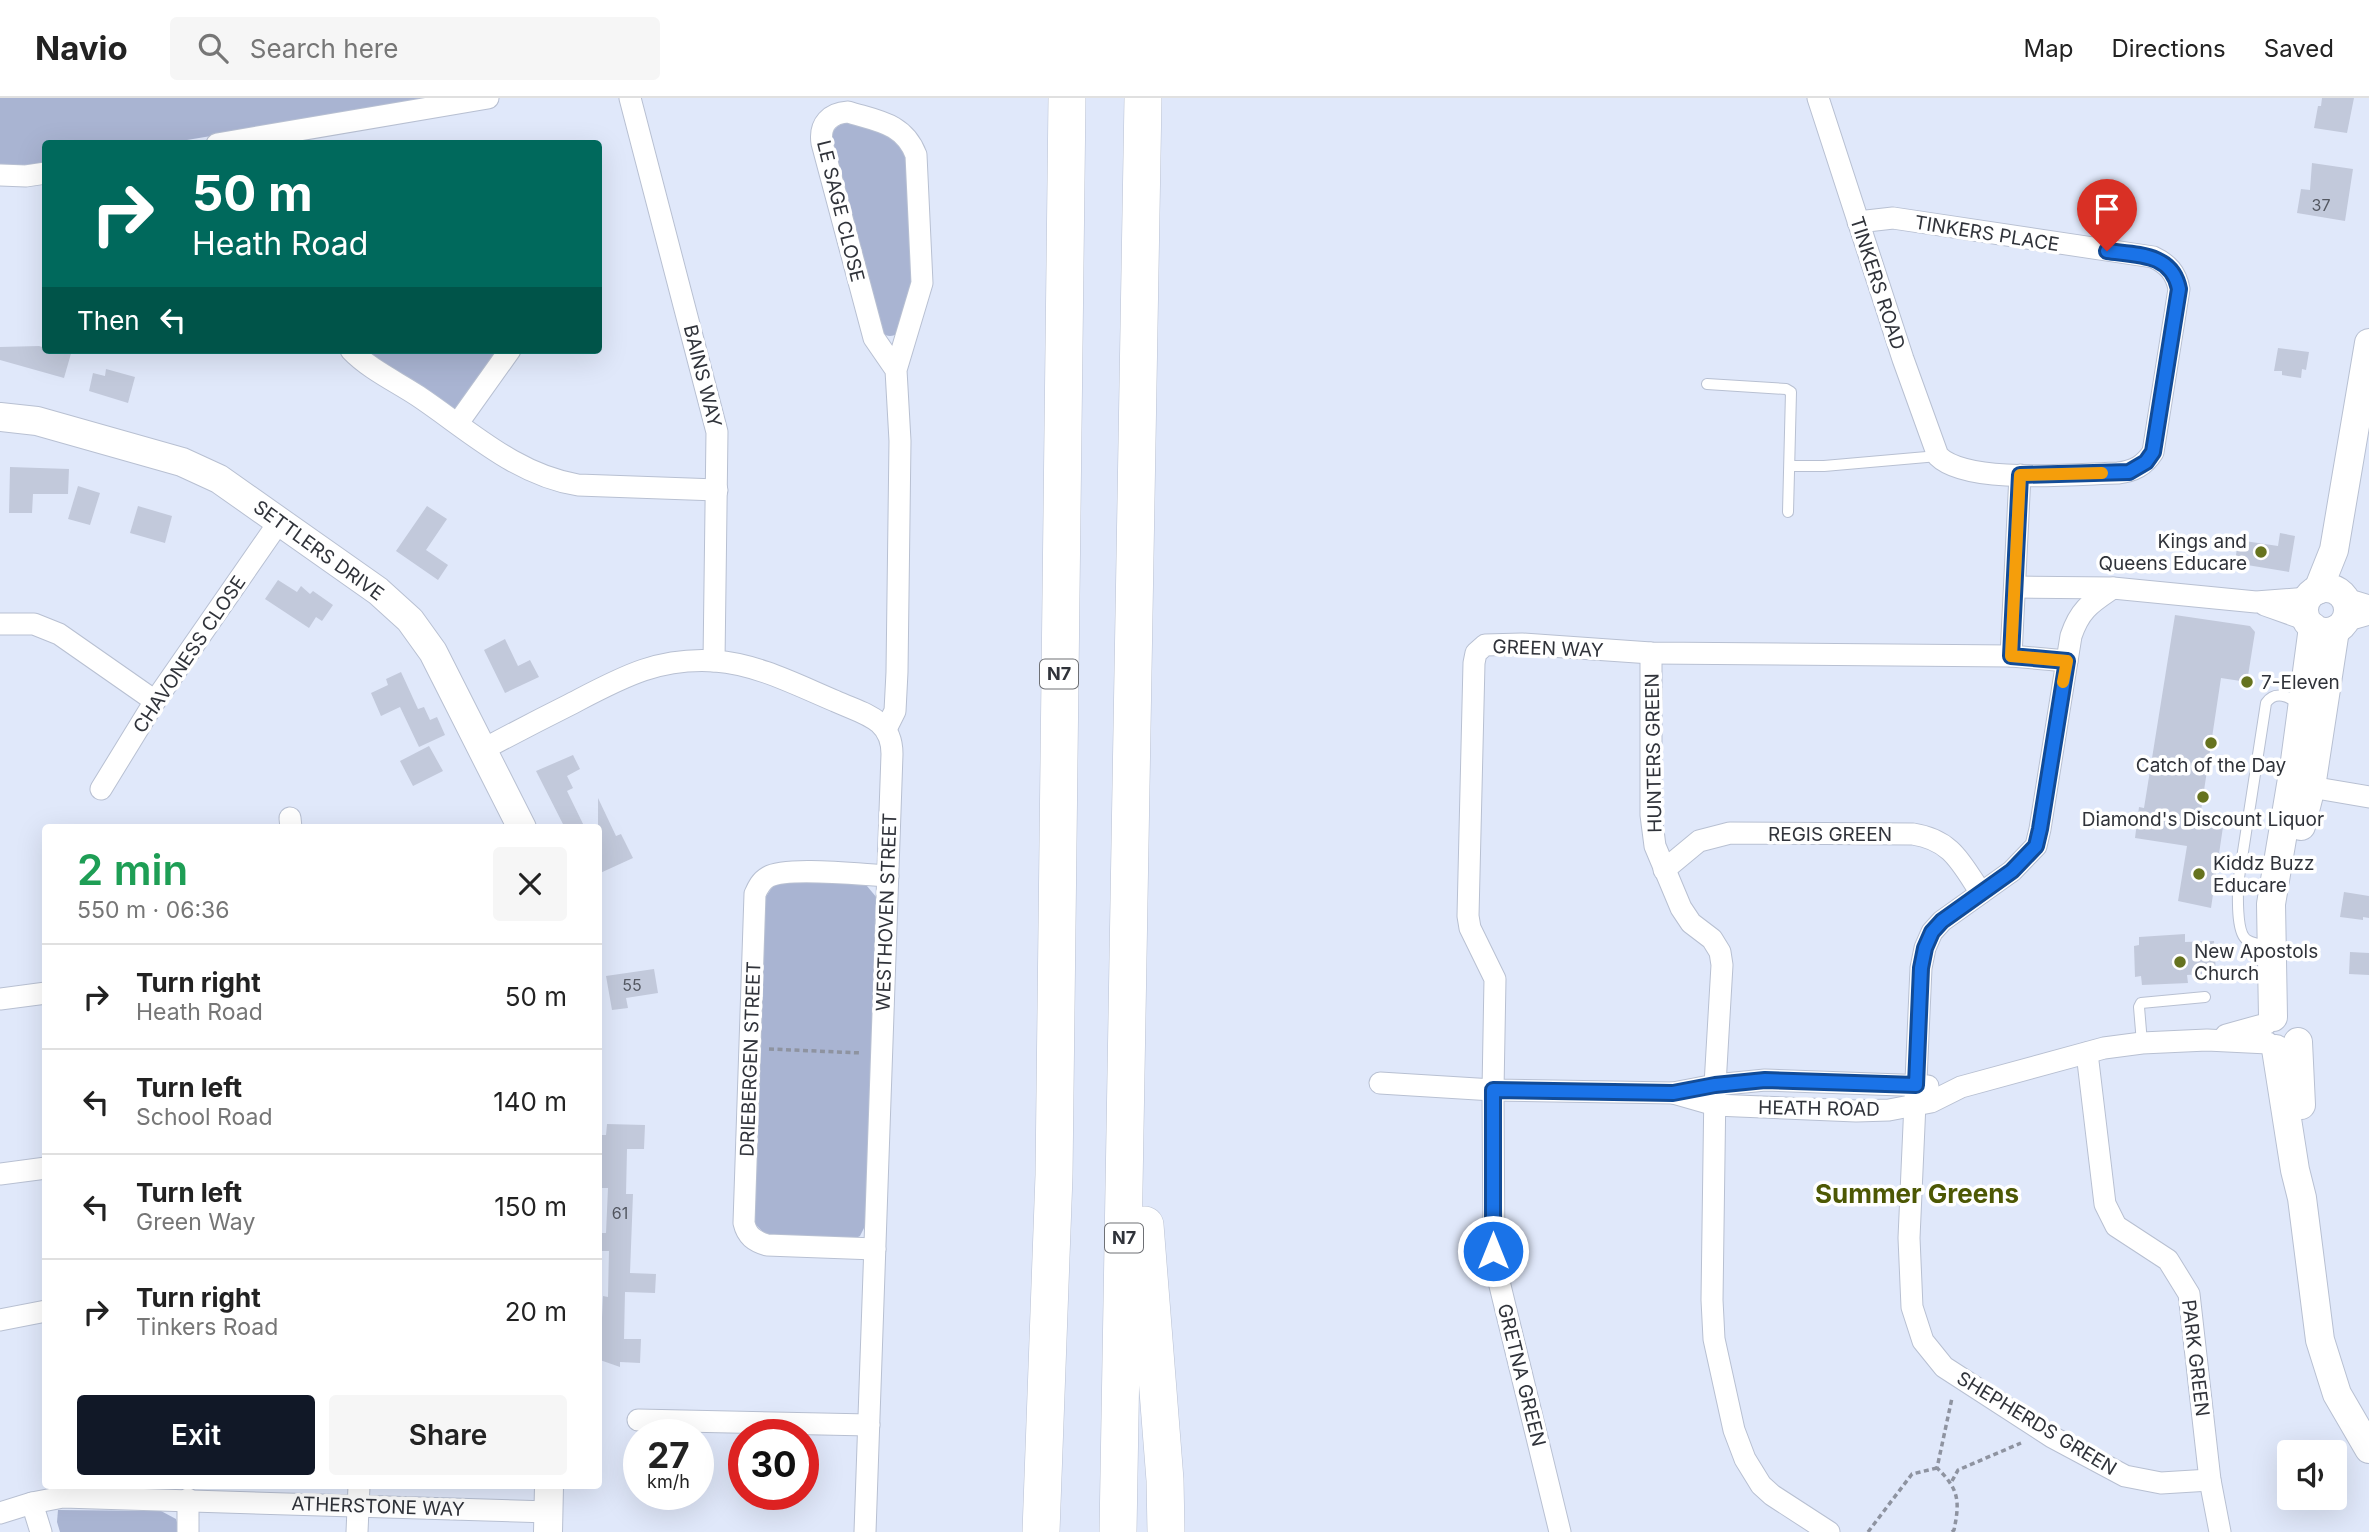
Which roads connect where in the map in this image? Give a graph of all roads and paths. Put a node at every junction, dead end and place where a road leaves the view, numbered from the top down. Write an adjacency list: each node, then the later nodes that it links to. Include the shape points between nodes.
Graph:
1 (488, 98): 8 (street)
2 (630, 98): 25 (street, BAINS WAY, via 715,416)
3 (1047, 98): 10 (highway, via 1053,158)
4 (1067, 98): 10 (highway, N7)
5 (1143, 98): 16 (highway, N7)
6 (1169, 98): 16 (highway, via 1159,335 1153,354)
7 (1818, 98): 12 (street, TINKERS ROAD)
8 (241, 140)
9 (42, 174): 11 (street)
10 (1065, 174): 84 (highway, N7, via 1054,1175)
11 (0, 175)
12 (1858, 222): 22 (street, TINKERS ROAD); 24 (street, TINKERS PLACE, via 1893,218 2154,257 2177,278 2153,452 2146,462 2129,472)
13 (2369, 343): 20 (street)
14 (357, 354): 21 (street)
15 (507, 354): 21 (street)
16 (1140, 368): 51 (highway, N7)
17 (896, 370): 17 (street, LE SAGE CLOSE, via 922,283 916,155 904,134 892,126 848,112 835,114 821,129 822,143 874,338); 38 (street, LE SAGE CLOSE, via 900,441 897,672 895,711)
18 (1707, 384): 23 (lane, via 1791,392)
19 (0, 417): 27 (street, SETTLERS DRIVE, via 37,421 182,462 219,479)
20 (2363, 420): 30 (street, via 2333,550)
21 (458, 423): 25 (street, via 518,466 557,482)
22 (1942, 460): 23 (lane); 24 (street, TINKERS PLACE, via 1959,469)
23 (1791, 466): 26 (lane)
24 (2020, 475): 28 (street)
25 (718, 491): 34 (street, BAINS WAY)
26 (1788, 512)
27 (279, 522): 36 (street, CHAVONESS CLOSE); 39 (street, SETTLERS DRIVE, via 378,591 410,620 433,652)
28 (2015, 587): 29 (street); 33 (street)
29 (2113, 588): 30 (street); 35 (street, SHEPHERDS GREEN, via 2087,605 2077,619)
30 (2335, 610): 37 (street)
31 (0, 624): 36 (street, via 34,624 52,630)
32 (1651, 653): 33 (street, GREEN WAY); 44 (street, HUNTERS GREEN, via 1651,815); 58 (street, GREEN WAY, via 1491,644 1476,653 1468,916 1494,979)
33 (2011, 656): 35 (street, GREEN WAY)
34 (713, 661): 38 (street, via 787,680 872,717); 39 (street, via 630,673)
35 (2067, 661): 46 (street, SHEPHERDS GREEN, via 2036,846)
36 (155, 701): 41 (street, CHAVONESS CLOSE)
37 (2311, 719): 40 (street); 47 (lane, via 2292,698 2275,696 2266,703 2238,884 2243,936)
38 (886, 729): 45 (street, WESTHOVEN STREET, via 892,746)
39 (484, 749): 43 (street, SETTLERS DRIVE)
40 (2301, 786): 42 (street); 47 (street, via 2295,853)
41 (101, 789)
42 (2369, 797)
43 (521, 824)
44 (1664, 870): 46 (street, REGIS GREEN, via 1699,841 1730,833 1913,834 1947,846); 59 (street, HUNTERS GREEN, via 1691,923 1712,939 1720,952)
45 (888, 876): 54 (street, DRIEBERGEN STREET, via 790,872 761,883 755,894); 56 (street, WESTHOVEN STREET)
46 (1981, 893): 60 (street, SHEPHERDS GREEN, via 1942,921 1925,948)
47 (2278, 947): 52 (street, via 2287,985)
48 (42, 994): 50 (street)
49 (2204, 997): 53 (lane, via 2141,1003)
50 (0, 999)
51 (1128, 1001): 85 (highway, N7); 86 (highway)
52 (2279, 1032): 53 (street, HEATH ROAD); 70 (street, via 2322,1349 2337,1394)
53 (2142, 1043): 55 (street, HEATH ROAD)
54 (750, 1048): 56 (path); 63 (street, DRIEBERGEN STREET, via 746,1232 767,1245)
55 (2087, 1053): 60 (street, HEATH ROAD); 72 (street, PARK GREEN, via 2109,1216 2116,1226 2168,1260 2189,1294)
56 (882, 1054): 63 (street, WESTHOVEN STREET)
57 (1380, 1083): 58 (street, HEATH ROAD)
58 (1493, 1090): 59 (street, HEATH ROAD); 87 (street, GRETNA GREEN, via 1494,1261)
59 (1715, 1095): 60 (street, HEATH ROAD, via 1765,1080); 88 (street, via 1714,1339 1734,1430 1761,1485)
60 (1916, 1096): 66 (street, SHEPHERDS GREEN, via 1909,1238 1912,1307 1923,1341 1944,1367)
61 (42, 1169): 62 (street)
62 (0, 1174)
63 (875, 1249): 68 (street, WESTHOVEN STREET)
64 (42, 1312): 65 (street)
65 (0, 1321)
66 (1961, 1377): 69 (street, SHEPHERDS GREEN); 71 (path)
67 (714, 1421): 68 (street)
68 (869, 1424): 83 (street, WESTHOVEN STREET)
69 (2040, 1429): 72 (street, SHEPHERDS GREEN, via 2125,1476 2161,1483); 73 (path, via 2036,1437 1958,1470)
70 (2369, 1449)
71 (1937, 1468): 73 (path); 89 (path, via 1912,1474)
72 (2210, 1480): 91 (street, PARK GREEN)
73 (1952, 1482): 90 (path, via 1959,1505)
74 (166, 1492): 76 (street, ATHERSTONE WAY); 77 (street, ATHERSTONE WAY)
75 (358, 1496): 76 (street, ATHERSTONE WAY); 78 (street, ATHERSTONE WAY); 82 (street)
76 (188, 1499): 81 (street)
77 (32, 1503): 79 (street, ATHERSTONE WAY); 80 (street)
78 (549, 1510)
79 (0, 1513)
80 (41, 1532)
81 (188, 1532)
82 (357, 1532)
83 (865, 1532)
84 (1041, 1532)
85 (1118, 1532)
86 (1167, 1532)
87 (1560, 1532)
88 (1829, 1532)
89 (1868, 1532)
90 (1952, 1532)
91 (2220, 1532)

